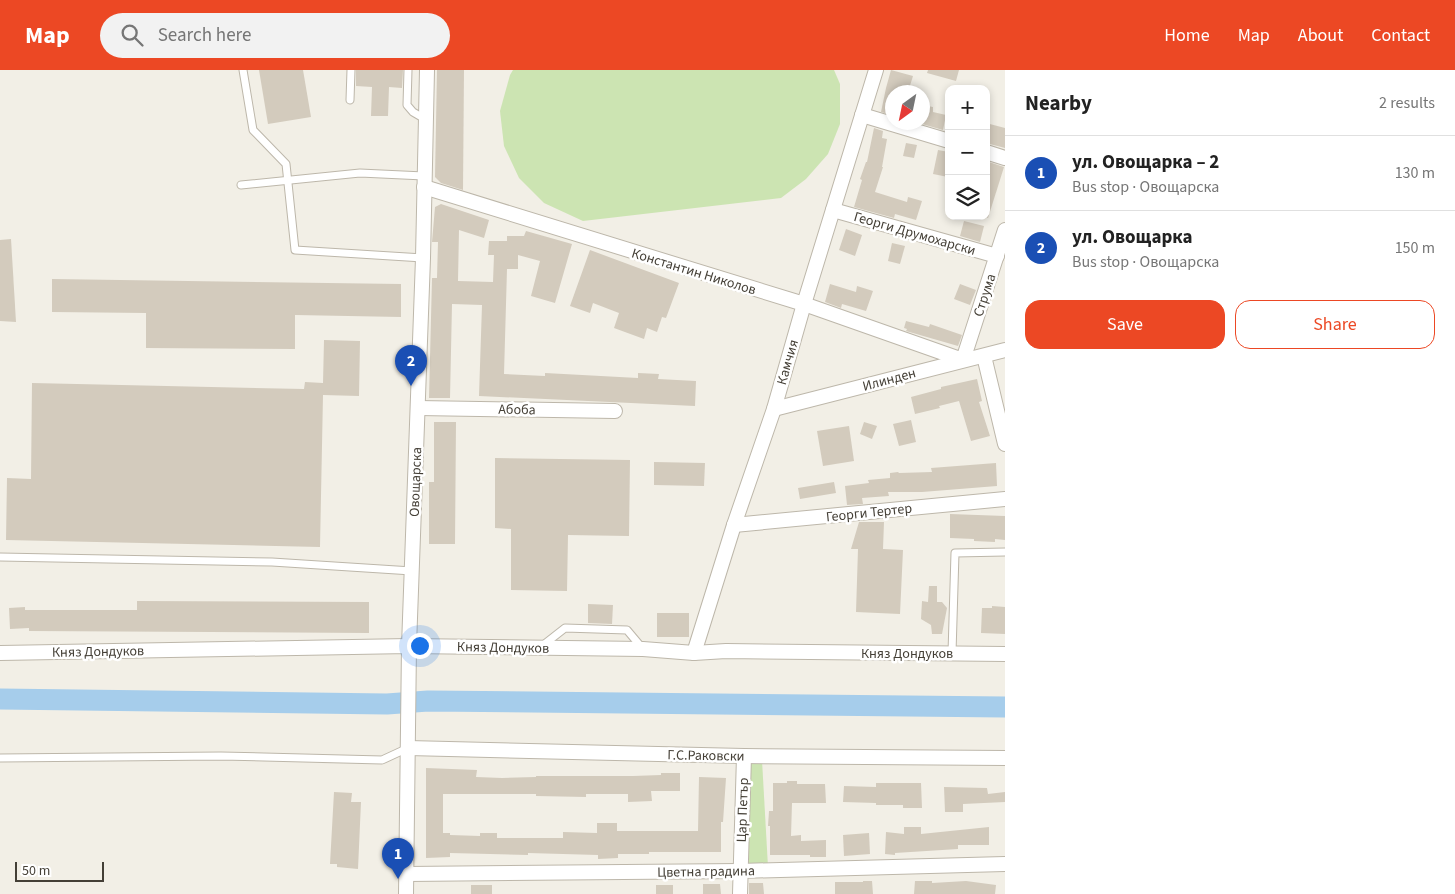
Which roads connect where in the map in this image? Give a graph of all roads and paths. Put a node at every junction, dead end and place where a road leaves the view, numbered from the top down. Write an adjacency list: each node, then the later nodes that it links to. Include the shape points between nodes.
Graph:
1 (243, 70): 12 (lane, via 253,130 286,164)
2 (350, 70): 6 (lane)
3 (408, 70): 8 (lane, via 407,105)
4 (427, 70): 8 (street, Овощарска)
5 (876, 70): 7 (street, Камчия)
6 (350, 100)
7 (862, 115): 9 (street); 15 (street, Камчия)
8 (425, 119): 13 (street, Овощарска)
9 (945, 140)
10 (990, 153): 11 (street)
11 (1005, 158)
12 (288, 181): 13 (lane, via 360,173); 14 (lane); 18 (lane, via 295,250)
13 (424, 182): 18 (street, Овощарска); 19 (street, Константин Николов)
14 (241, 185)
15 (833, 210): 17 (street, Георги Друмохарски); 19 (street, Камчия)
16 (1005, 230): 17 (street, Струма)
17 (997, 256): 22 (street, Струма)
18 (423, 258): 23 (street, Овощарска)
19 (804, 304): 22 (street, Константин Николов); 24 (street, Камчия)
20 (1005, 350): 21 (street, Илинден)
21 (984, 356): 22 (street, Илинден); 26 (street)
22 (963, 360): 24 (street, Илинден)
23 (418, 408): 25 (street, Абоба); 31 (street, Овощарска)
24 (774, 409): 28 (street, Камчия)
25 (616, 411)
26 (1005, 444)
27 (1005, 499): 28 (street, Георги Тертер)
28 (734, 525): 36 (street, Камчия)
29 (1005, 552): 37 (lane, via 955,554)
30 (0, 557): 31 (lane, via 272,562)
31 (412, 571): 35 (street, Овощарска)
32 (540, 648): 33 (street, Княз Дондуков); 33 (lane, via 565,628 627,630); 35 (street, Княз Дондуков)
33 (643, 649): 36 (street, Княз Дондуков)
34 (0, 652): 35 (street, Княз Дондуков)
35 (409, 653): 39 (street, Овощарска)
36 (694, 653): 37 (street, Княз Дондуков)
37 (952, 653): 38 (street, Княз Дондуков)
38 (1005, 654)
39 (408, 748): 40 (street, Г.С.Раковски); 41 (lane, via 382,760 220,756); 45 (street, Овощарска)
40 (744, 756): 42 (street, Г.С.Раковски); 44 (street, Цар Петър)
41 (0, 758)
42 (1005, 758)
43 (1005, 864): 44 (street, Цветна градина)
44 (740, 871): 45 (street, Цветна градина); 47 (street, Цар Петър)
45 (407, 874): 46 (street, Овощарска)
46 (406, 894)
47 (740, 894)

